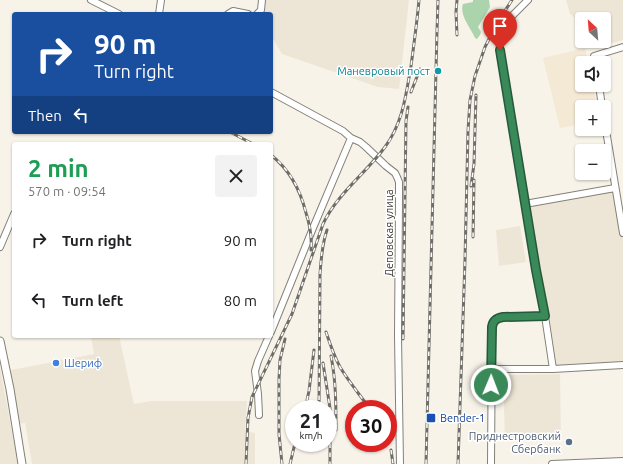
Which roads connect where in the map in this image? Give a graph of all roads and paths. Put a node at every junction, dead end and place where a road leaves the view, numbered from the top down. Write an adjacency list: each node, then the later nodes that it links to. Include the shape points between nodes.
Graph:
1 (91, 0): 5 (street)
2 (161, 0): 6 (street)
3 (262, 0): 7 (street)
4 (528, 0): 14 (street, via 502,26 498,36)
5 (115, 12)
6 (159, 12)
7 (260, 12)
8 (623, 47): 9 (street)
9 (594, 56)
10 (273, 93): 12 (street, Деповская улица, via 343,131)
11 (607, 136): 13 (street)
12 (351, 138): 19 (street); 28 (street, Деповская улица, via 360,142 395,173 399,182)
13 (615, 188): 14 (street); 16 (street)
14 (526, 204): 18 (street)
15 (12, 219): 17 (street)
16 (623, 234)
17 (0, 247)
18 (545, 316): 23 (street, via 499,317 494,321); 24 (street)
19 (273, 327)
20 (268, 338): 25 (street, via 256,371)
21 (0, 341): 27 (main road)
22 (623, 365): 24 (street)
23 (492, 369): 24 (street); 29 (street)
24 (553, 369)
25 (259, 415)
26 (623, 461): 31 (street)
27 (22, 464)
28 (400, 464)
29 (491, 464)
30 (552, 464): 31 (street)
31 (567, 464)

